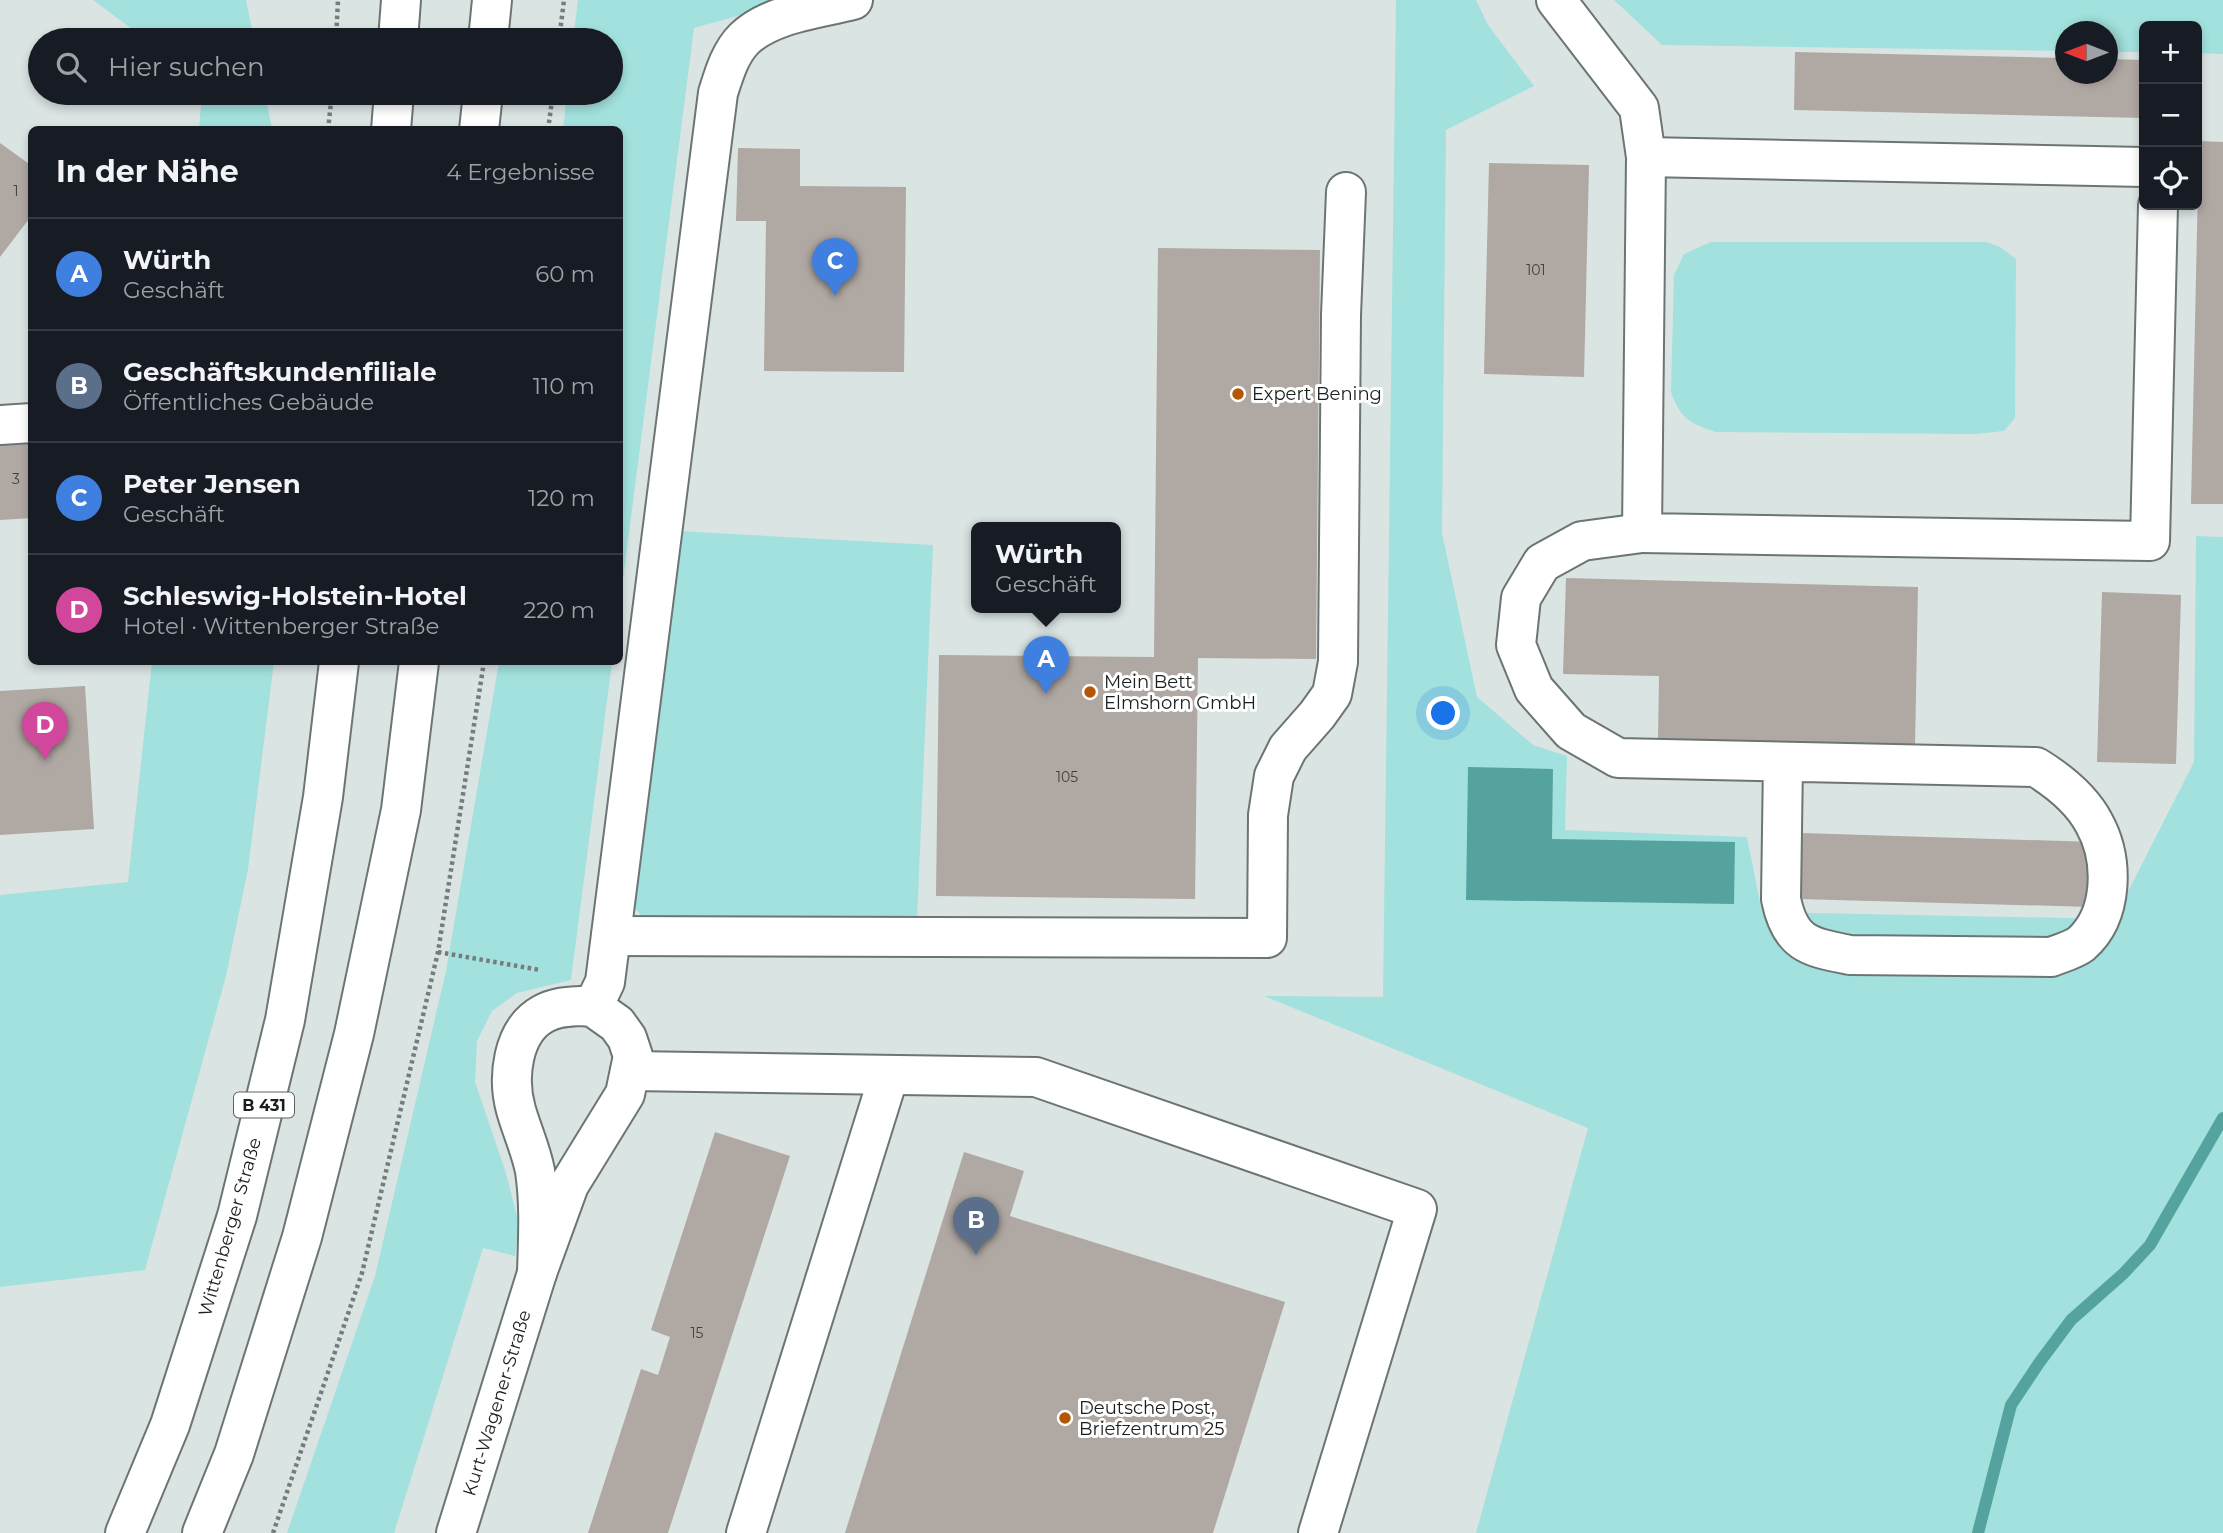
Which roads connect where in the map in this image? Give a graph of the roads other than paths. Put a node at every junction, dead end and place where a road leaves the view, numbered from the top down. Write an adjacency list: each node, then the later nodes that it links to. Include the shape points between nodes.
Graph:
1 (401, 0): 5 (main road)
2 (492, 0): 6 (main road)
3 (853, 0): 21 (main road, via 775,20 745,38 726,66 718,93)
4 (1556, 0): 11 (main road, via 1639,108)
5 (399, 28)
6 (489, 28)
7 (393, 105): 9 (main road)
8 (482, 105): 10 (main road)
9 (391, 126)
10 (480, 126)
11 (1646, 157): 12 (main road); 17 (main road)
12 (2139, 167)
13 (1346, 192): 21 (main road, via 1338,662 1332,694 1288,748 1274,776 1268,815 1267,938)
14 (2158, 210): 17 (main road, via 2150,541)
15 (28, 423): 16 (main road)
16 (0, 425)
17 (1642, 533): 20 (main road, via 1582,541 1542,563 1521,598 1516,645 1534,690 1571,731 1618,758)
18 (339, 665): 26 (main road, Wittenberger Straße / B 431, via 323,797 285,1020 240,1202 170,1425)
19 (419, 665): 27 (main road, via 401,810 354,1034 298,1249 234,1454)
20 (1783, 761): 20 (main road, via 2036,767 2060,782 2094,822 2108,858 2107,898 2094,930 2079,946 2051,957 1850,955 1817,949 1796,936 1785,920 1781,899)
21 (611, 936): 22 (main road, via 605,982)
22 (593, 1007): 23 (main road, Kurt-Wagener-Straße, via 617,1024 627,1038 633,1056); 25 (main road, Kurt-Wagener-Straße, via 559,1008 542,1014 523,1031 515,1054 512,1086 539,1206)
23 (631, 1070): 24 (main road); 25 (main road, Kurt-Wagener-Straße, via 625,1094 569,1185)
24 (889, 1075): 29 (main road); 30 (main road, via 1036,1077 1417,1209)
25 (537, 1273): 28 (main road, Kurt-Wagener-Straße)
26 (125, 1533)
27 (202, 1533)
28 (456, 1533)
29 (746, 1533)
30 (1318, 1533)

